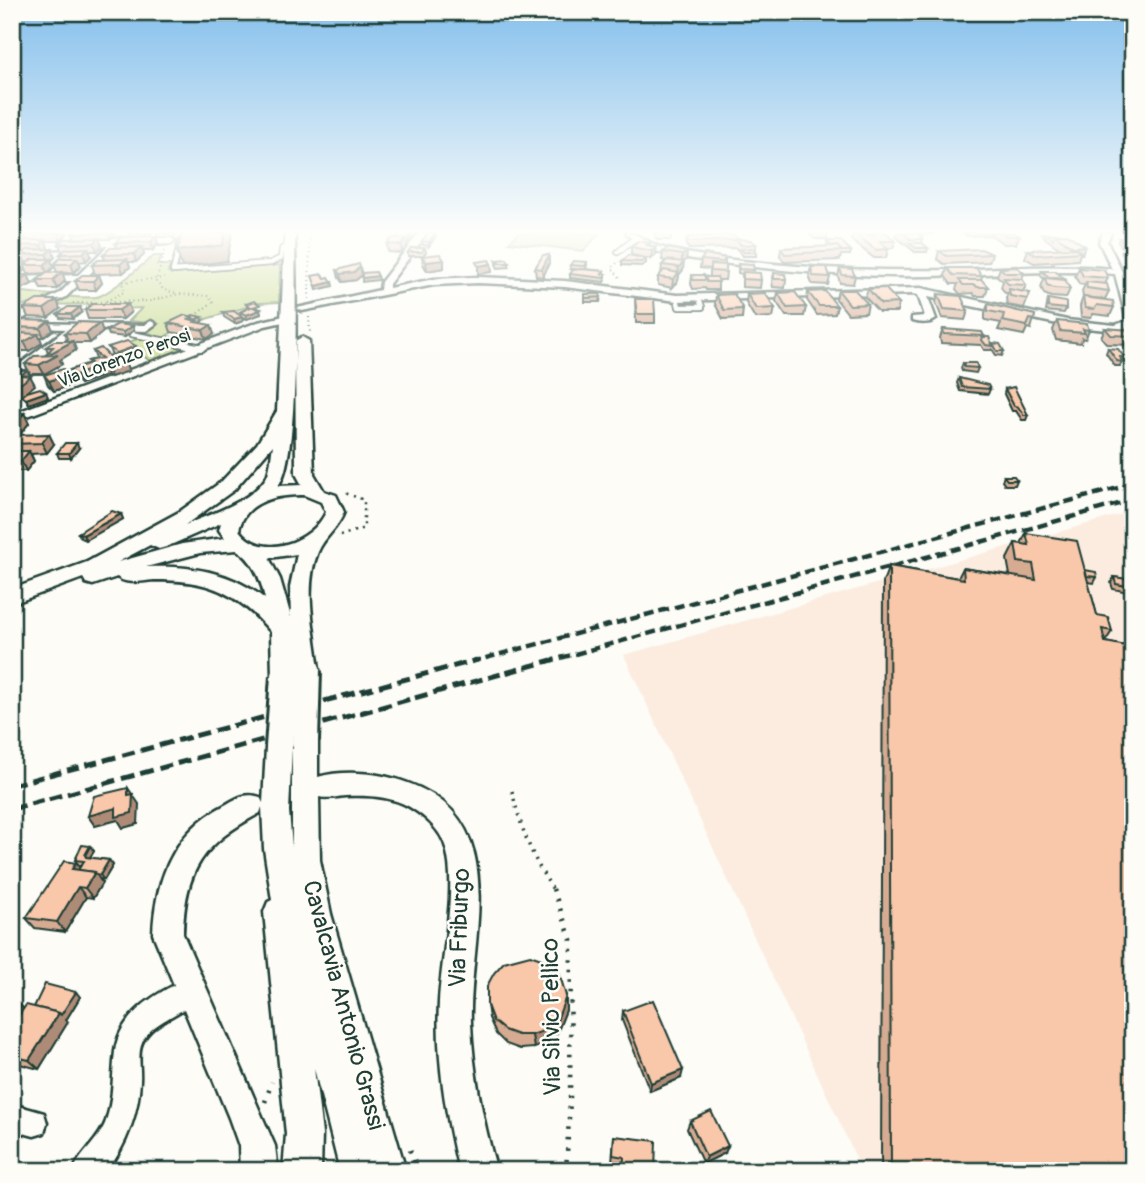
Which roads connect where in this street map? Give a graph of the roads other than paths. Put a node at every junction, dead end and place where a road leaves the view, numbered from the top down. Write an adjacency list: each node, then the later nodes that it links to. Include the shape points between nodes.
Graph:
1 (71, 288): 12 (street)
2 (289, 288): 10 (main road)
3 (306, 288): 9 (main road)
4 (400, 288): 7 (street)
5 (611, 288): 8 (street, via 677,298)
6 (1126, 288): 8 (street, via 1132,322 1116,328 1028,317)
7 (385, 291): 9 (street)
8 (921, 291): 11 (street, via 931,319)
9 (307, 305): 20 (main road, via 304,474)
10 (288, 318): 16 (street, Via Lorenzo Perosi); 18 (main road)
11 (916, 319)
12 (12, 323): 14 (street)
13 (151, 324): 14 (street, via 146,328)
14 (75, 327): 17 (street)
15 (131, 334): 16 (lane)
16 (202, 348): 19 (street, Via Lorenzo Perosi)
17 (12, 376)
18 (287, 406): 21 (main road, via 276,477); 25 (main road, via 262,449 227,485 187,515)
19 (12, 418)
20 (316, 492): 21 (main road, via 294,489); 23 (main road, via 329,499 335,512)
21 (258, 497): 22 (main road)
22 (240, 508): 24 (main road, via 229,530); 25 (main road)
23 (323, 540): 24 (main road, via 284,551); 29 (main road, via 302,564 302,620)
24 (245, 547): 25 (main road, via 200,545); 28 (main road, via 267,571)
25 (88, 574): 26 (main road); 27 (main road); 28 (main road, via 188,574 215,580 254,598)
26 (12, 597)
27 (12, 609)
28 (281, 629): 29 (main road)
29 (295, 673): 30 (main road, Cavalcavia Antonio Grassi, bridge)
30 (292, 745): 33 (main road, Cavalcavia Antonio Grassi); 35 (main road, Cavalcavia Antonio Grassi, via 316,914)
31 (323, 787): 42 (main road, Via Friburgo, via 348,783 402,789 435,806 457,837 465,874 454,1034 468,1137)
32 (250, 805): 34 (main road, via 205,830 175,877 167,905 167,934)
33 (277, 847): 38 (main road, via 279,924 304,1134); 39 (main road, Cavalcavia Antonio Grassi, via 311,1004)
34 (190, 990): 36 (street, via 136,1029 127,1050 127,1085 116,1134); 37 (main road, via 247,1118)
35 (338, 990): 40 (main road, Cavalcavia Antonio Grassi); 41 (main road)
36 (87, 1171)
37 (260, 1171)
38 (302, 1171)
39 (359, 1171)
40 (387, 1171)
41 (402, 1171)
42 (478, 1171)

